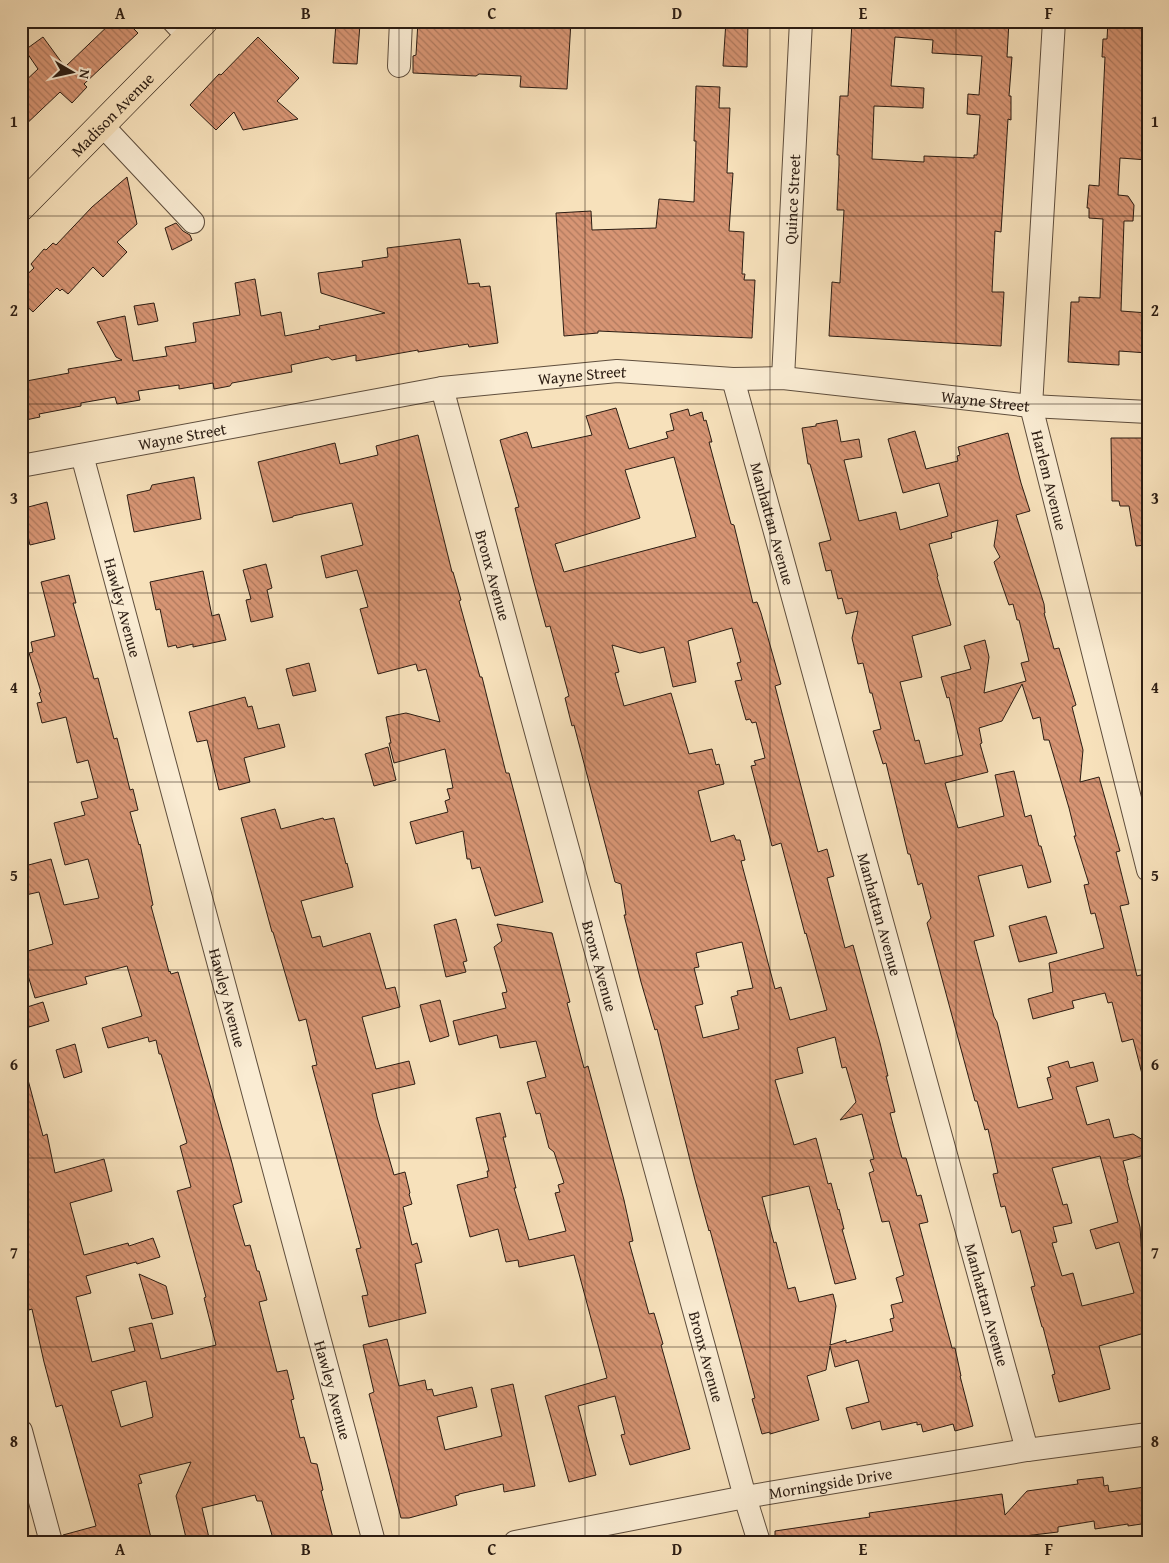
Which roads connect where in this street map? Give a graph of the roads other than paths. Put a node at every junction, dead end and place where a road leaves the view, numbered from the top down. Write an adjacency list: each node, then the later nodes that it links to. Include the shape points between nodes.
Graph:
1 (401, 21): 5 (street)
2 (801, 21): 9 (street, Quince Street)
3 (1054, 21): 12 (street, Harlem Avenue)
4 (189, 27): 6 (main road, Madison Avenue)
5 (399, 66)
6 (102, 125): 7 (main road, Madison Avenue); 8 (street)
7 (21, 207)
8 (193, 222)
9 (782, 378): 10 (street, Wayne Street); 12 (street, Wayne Street)
10 (733, 379): 11 (street, Wayne Street, via 617,371); 19 (street, Manhattan Avenue)
11 (442, 388): 14 (street, Wayne Street); 20 (street, Bronx Avenue)
12 (1031, 406): 13 (street, Wayne Street); 16 (street, Harlem Avenue)
13 (1148, 412)
14 (82, 456): 15 (street, Wayne Street); 22 (street, Hawley Avenue)
15 (21, 466)
16 (1148, 870)
17 (21, 1430): 21 (street)
18 (1148, 1434): 19 (street, Morningside Drive)
19 (1027, 1450): 20 (street, Morningside Drive)
20 (745, 1497): 23 (street, Morningside Drive); 24 (street, Bronx Avenue)
21 (51, 1542)
22 (374, 1542)
23 (515, 1542)
24 (759, 1542)

